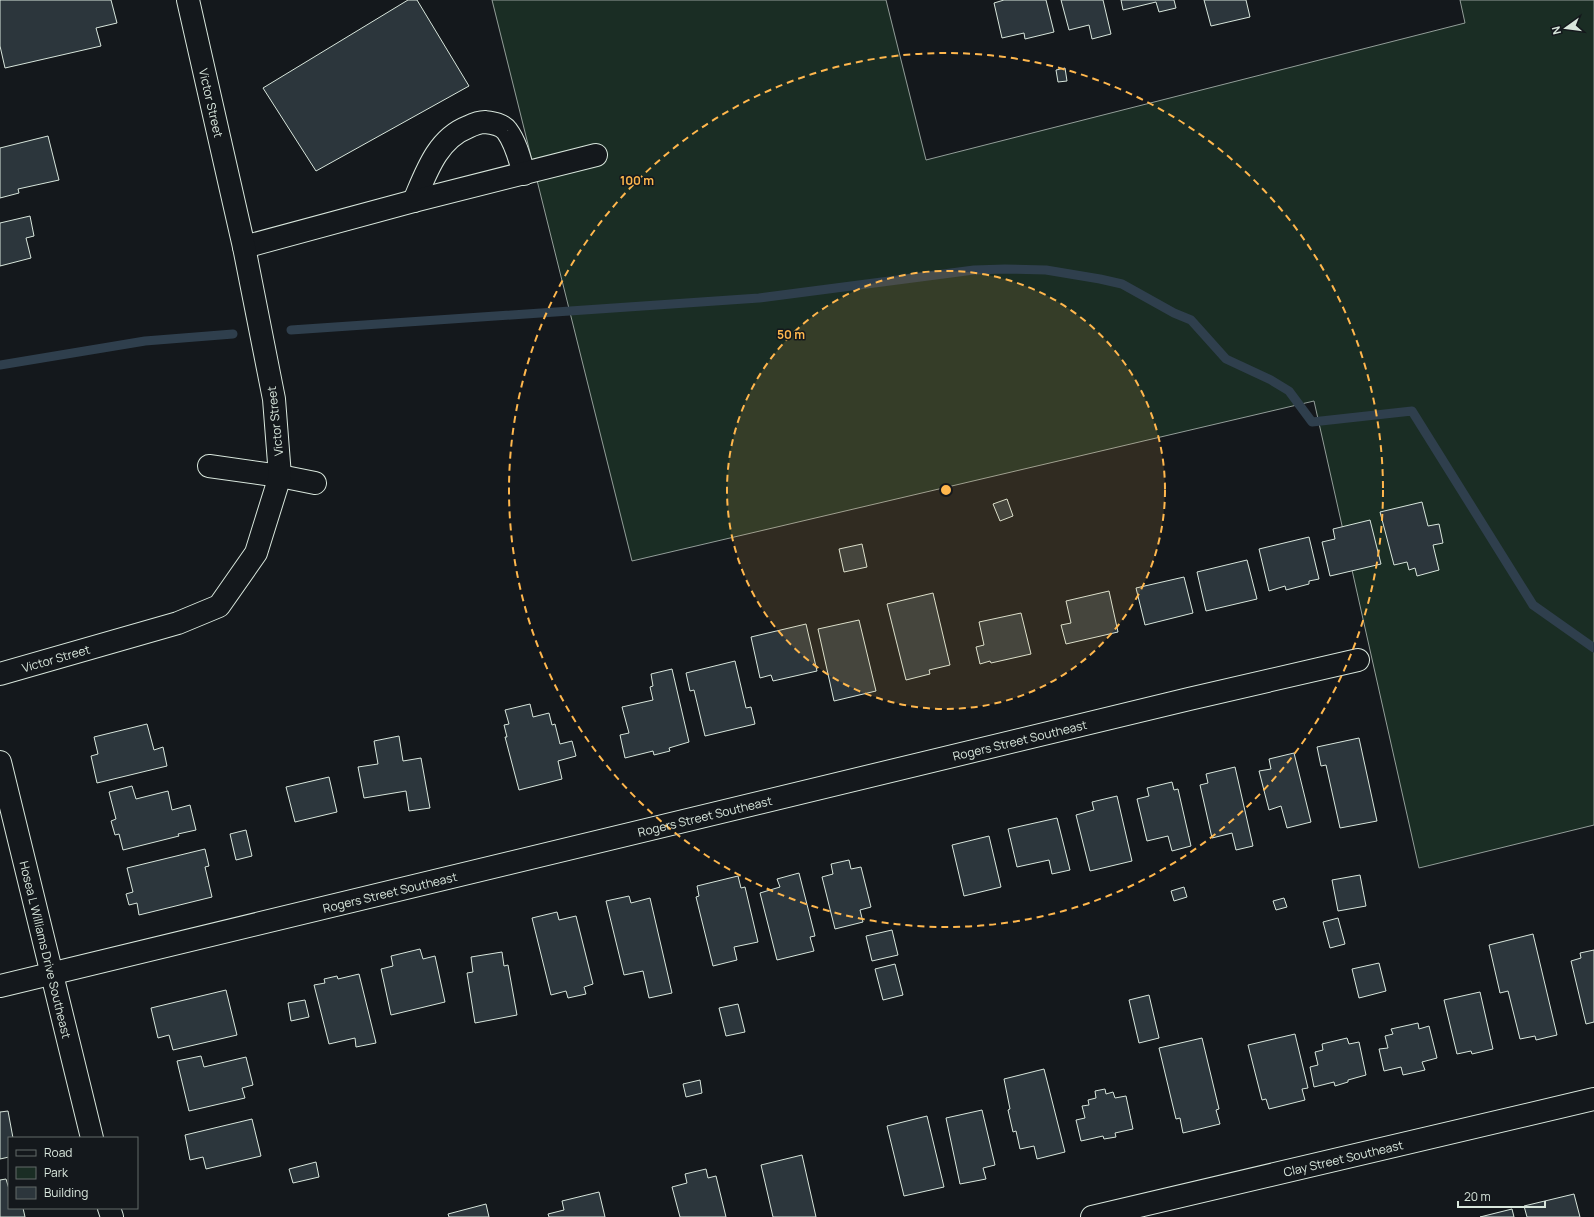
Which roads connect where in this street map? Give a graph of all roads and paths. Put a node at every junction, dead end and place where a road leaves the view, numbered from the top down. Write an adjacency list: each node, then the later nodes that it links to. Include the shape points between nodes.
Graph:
1 (188, 0): 5 (street, Victor Street)
2 (596, 155): 3 (street)
3 (524, 174): 4 (street); 4 (street, via 516,148 506,130 496,123 480,122 461,130 444,144 428,167)
4 (414, 201): 5 (street)
5 (244, 247): 7 (street, Victor Street, via 274,398)
6 (209, 466): 7 (street)
7 (280, 476): 8 (street); 10 (street, Victor Street, via 256,553 219,606 178,623)
8 (315, 483)
9 (1358, 660): 12 (street, Rogers Street Southeast)
10 (0, 674)
11 (0, 762): 12 (street, Hosea L Williams Drive Southeast)
12 (52, 973): 13 (street, Rogers Street Southeast); 15 (street, Hosea L Williams Drive Southeast)
13 (0, 986)
14 (1594, 1099): 16 (street, Clay Street Southeast)
15 (92, 1137)
16 (1092, 1217)

